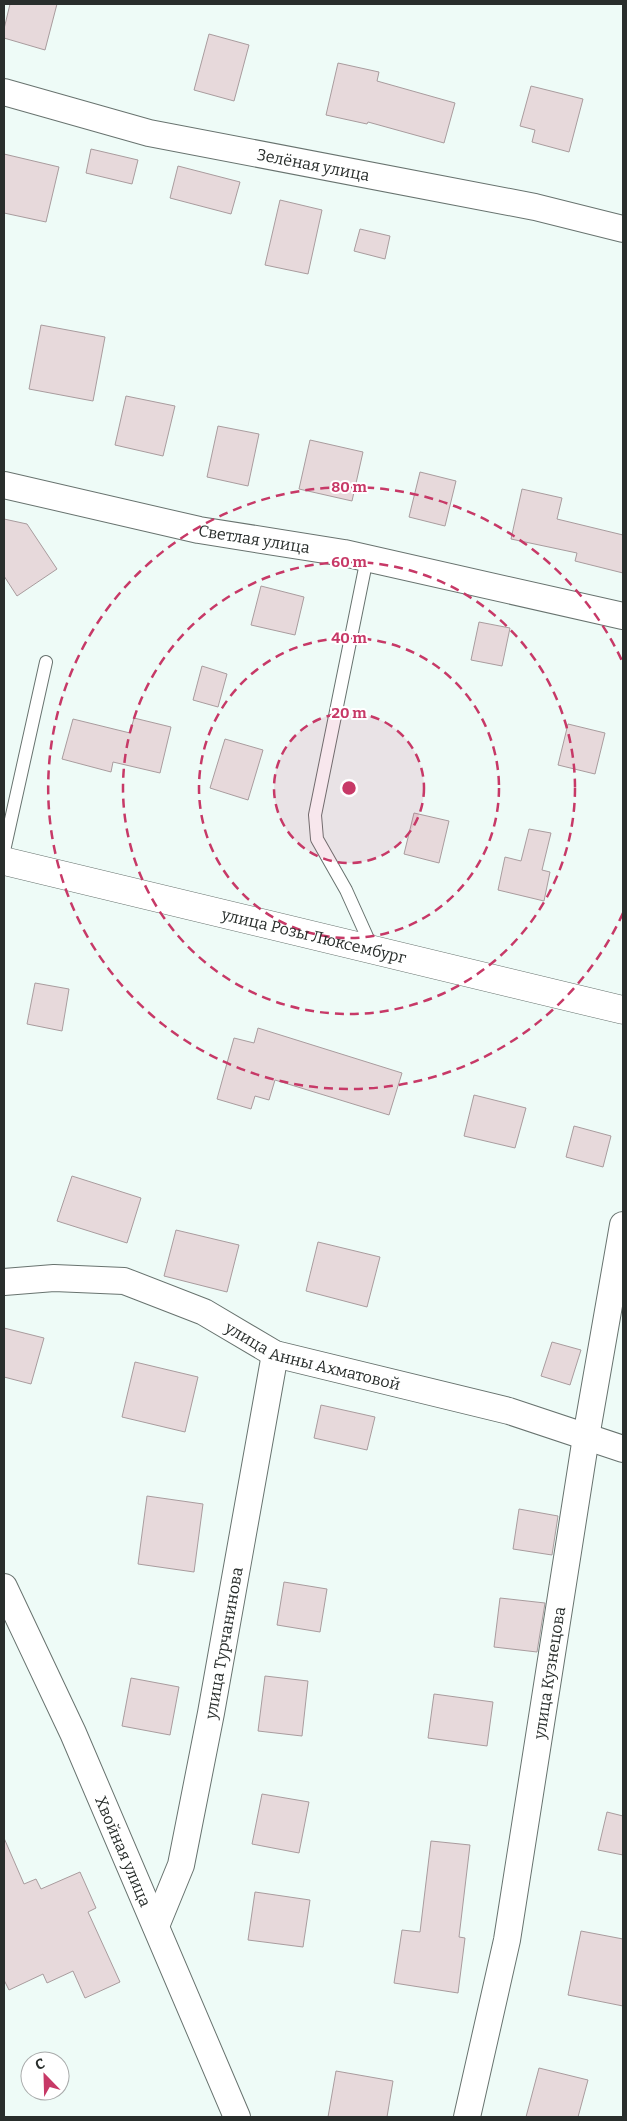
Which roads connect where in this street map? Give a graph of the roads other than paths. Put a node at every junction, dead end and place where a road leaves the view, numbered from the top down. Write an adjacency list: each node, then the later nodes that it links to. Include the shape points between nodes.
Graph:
1 (4, 92): 2 (street, Зелёная улица, via 149,133 535,207)
2 (623, 228)
3 (4, 484): 4 (street, Светлая улица, via 199,530)
4 (367, 558): 5 (street, Светлая улица); 9 (lane, via 315,815 318,839)
5 (623, 616)
6 (46, 662): 7 (lane)
7 (4, 851)
8 (4, 861): 9 (street, улица Розы Люксембург)
9 (373, 950): 10 (street, улица Розы Люксембург)
10 (623, 1010)
11 (623, 1225): 14 (street, улица Кузнецова)
12 (4, 1282): 13 (street, улица Анны Ахматовой, via 54,1278 124,1281 204,1312)
13 (275, 1354): 14 (street, улица Анны Ахматовой, via 509,1411); 17 (street, улица Турчанинова, via 181,1865)
14 (586, 1437): 15 (street, улица Анны Ахматовой); 19 (street, улица Кузнецова, via 507,1940)
15 (623, 1449)
16 (4, 1587): 17 (street, Хвойная улица, via 73,1732)
17 (156, 1926): 18 (street, Хвойная улица)
18 (237, 2117)
19 (467, 2117)

